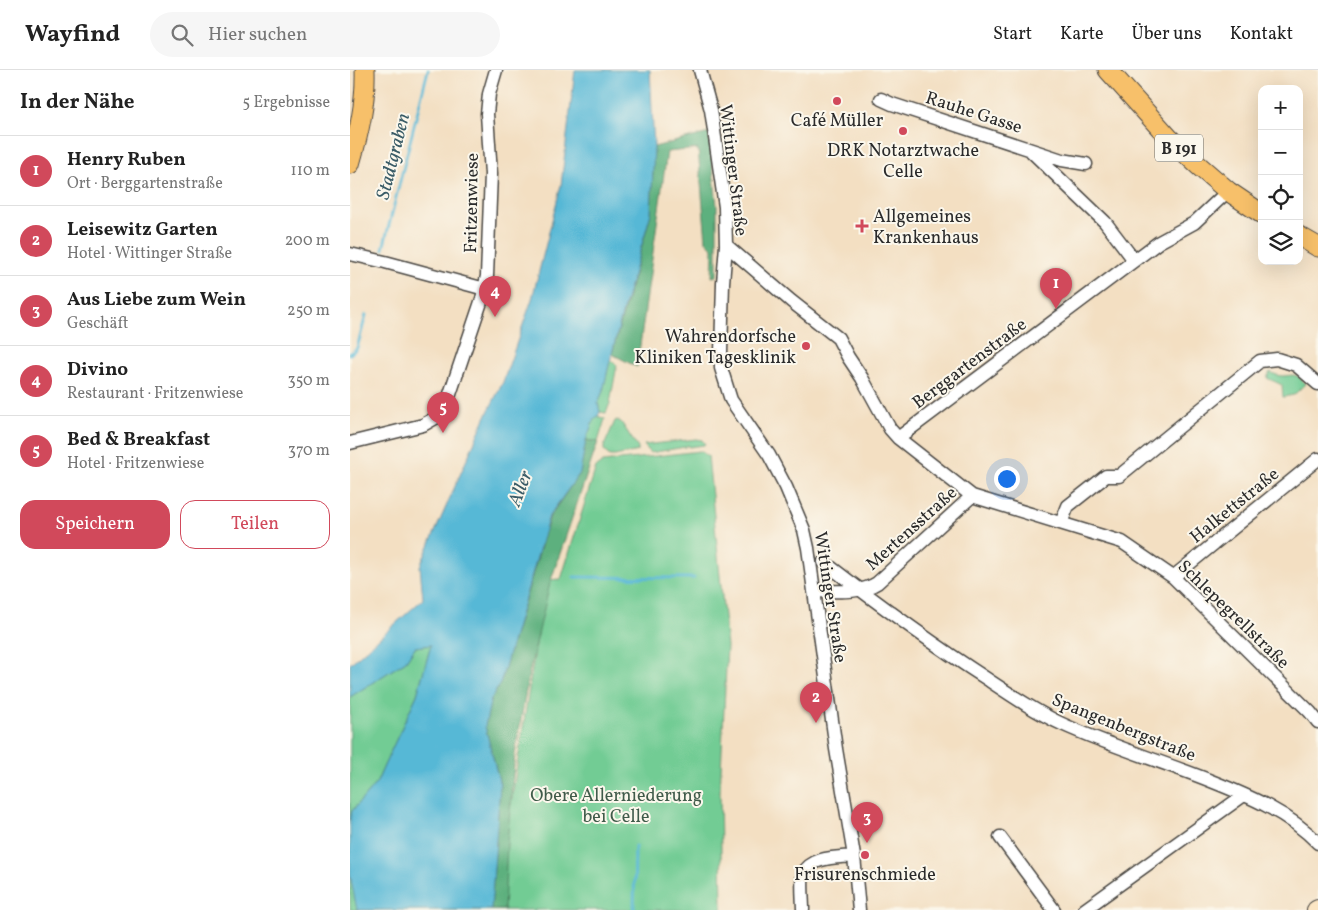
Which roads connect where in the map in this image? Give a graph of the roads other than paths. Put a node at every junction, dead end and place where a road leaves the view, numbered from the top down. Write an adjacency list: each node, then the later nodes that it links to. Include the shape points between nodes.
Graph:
1 (365, 70): 7 (main road, via 362,119)
2 (496, 70): 16 (street, Fritzenwiese, via 487,114 491,174)
3 (700, 70): 12 (street, Wittinger Straße, via 720,171)
4 (1108, 70): 9 (main road, B 191, via 1170,139)
5 (881, 99): 6 (street, Rauhe Gasse)
6 (1028, 148): 8 (street, Rauhe Gasse, via 1062,160); 15 (street, Rauhe Gasse, via 1105,222)
7 (350, 164)
8 (1086, 164)
9 (1228, 191): 10 (main road, B 191); 15 (street, Berggartenstraße, via 1194,223)
10 (1258, 211)
11 (1303, 238): 13 (main road)
12 (726, 245): 18 (street, Schlepegrellstraße, via 838,338); 26 (street, Wittinger Straße, via 720,352 722,368 731,400 786,487 804,530)
13 (1318, 247)
14 (350, 254): 16 (street)
15 (1134, 260): 18 (street, Berggartenstraße)
16 (485, 289): 19 (street, Fritzenwiese, via 446,403 437,417 423,425)
17 (1318, 384): 22 (street, via 1296,365 1277,360 1260,361 1119,476 1106,476 1068,506)
18 (898, 438): 21 (street, Schlepegrellstraße)
19 (350, 444)
20 (1318, 459): 24 (street, Halkettstraße)
21 (972, 496): 22 (street, Schlepegrellstraße); 25 (street, Mertensstraße, via 878,584)
22 (1061, 523): 24 (street, Schlepegrellstraße, via 1122,542)
23 (824, 562): 25 (street, Spangenbergstraße)
24 (1173, 577): 27 (street, Schlepegrellstraße)
25 (861, 590): 26 (street, Mertensstraße); 28 (street, Spangenbergstraße, via 950,656 1061,723)
26 (814, 591): 31 (street, Wittinger Straße)
27 (1315, 712)
28 (1244, 794): 30 (street, Spangenbergstraße, via 1275,810); 35 (street)
29 (1000, 837): 34 (street)
30 (1318, 843)
31 (854, 856): 32 (street, via 818,861 808,867 803,875); 33 (street, Wittinger Straße)
32 (803, 910)
33 (858, 910)
34 (1054, 910)
35 (1084, 910)

